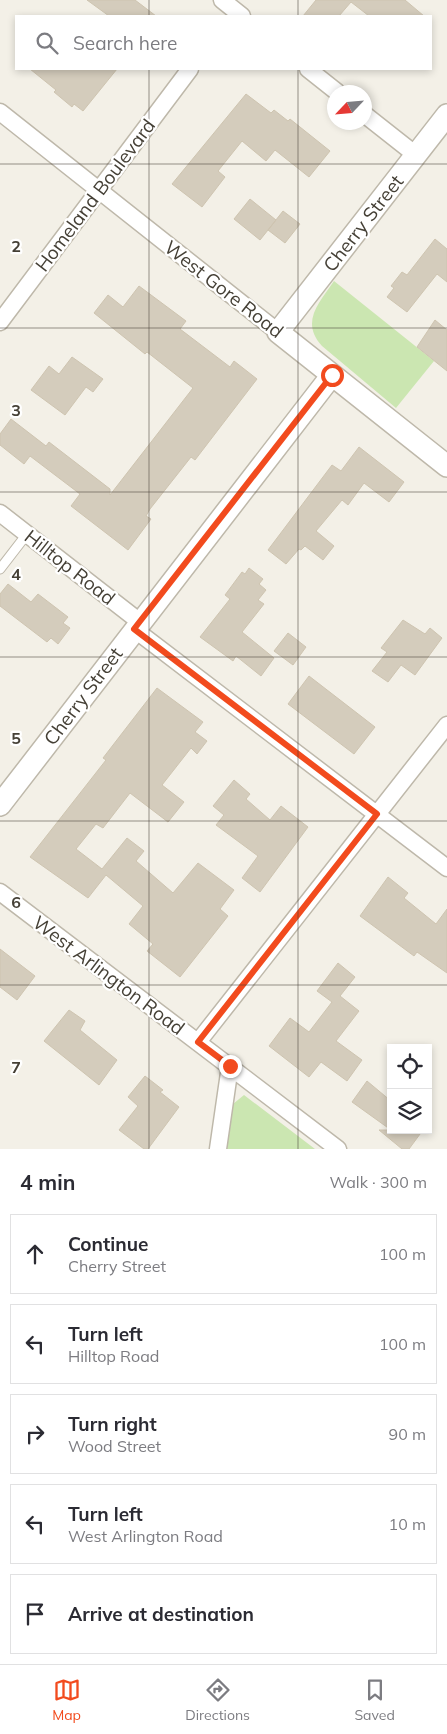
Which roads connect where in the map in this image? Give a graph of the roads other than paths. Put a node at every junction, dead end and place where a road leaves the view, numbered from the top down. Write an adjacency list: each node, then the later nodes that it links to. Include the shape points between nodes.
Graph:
1 (222, 0): 2 (street)
2 (236, 14)
3 (189, 70): 10 (street, Homeland Boulevard)
4 (309, 70): 5 (street)
5 (328, 85)
6 (0, 112): 10 (street, West Gore Road)
7 (447, 115): 9 (street, Cherry Street)
8 (372, 120): 9 (street)
9 (416, 155): 12 (street, Cherry Street)
10 (98, 190): 11 (street, Homeland Boulevard); 12 (street, West Gore Road)
11 (0, 322)
12 (278, 332): 13 (street, West Gore Road)
13 (332, 375): 14 (street, West Gore Road); 18 (street, Cherry Street)
14 (447, 466)
15 (0, 513): 16 (street, Hilltop Road)
16 (27, 534): 17 (lane); 18 (street, Hilltop Road)
17 (0, 569)
18 (137, 626): 20 (street, Cherry Street); 21 (street, Hilltop Road)
19 (447, 725): 21 (street)
20 (0, 805)
21 (377, 814): 22 (street, Hilltop Road); 24 (street)
22 (447, 868)
23 (0, 892): 24 (street, West Arlington Road)
24 (198, 1042): 25 (street, West Arlington Road)
25 (230, 1066): 26 (street); 27 (street, West Arlington Road)
26 (218, 1149)
27 (338, 1149)

